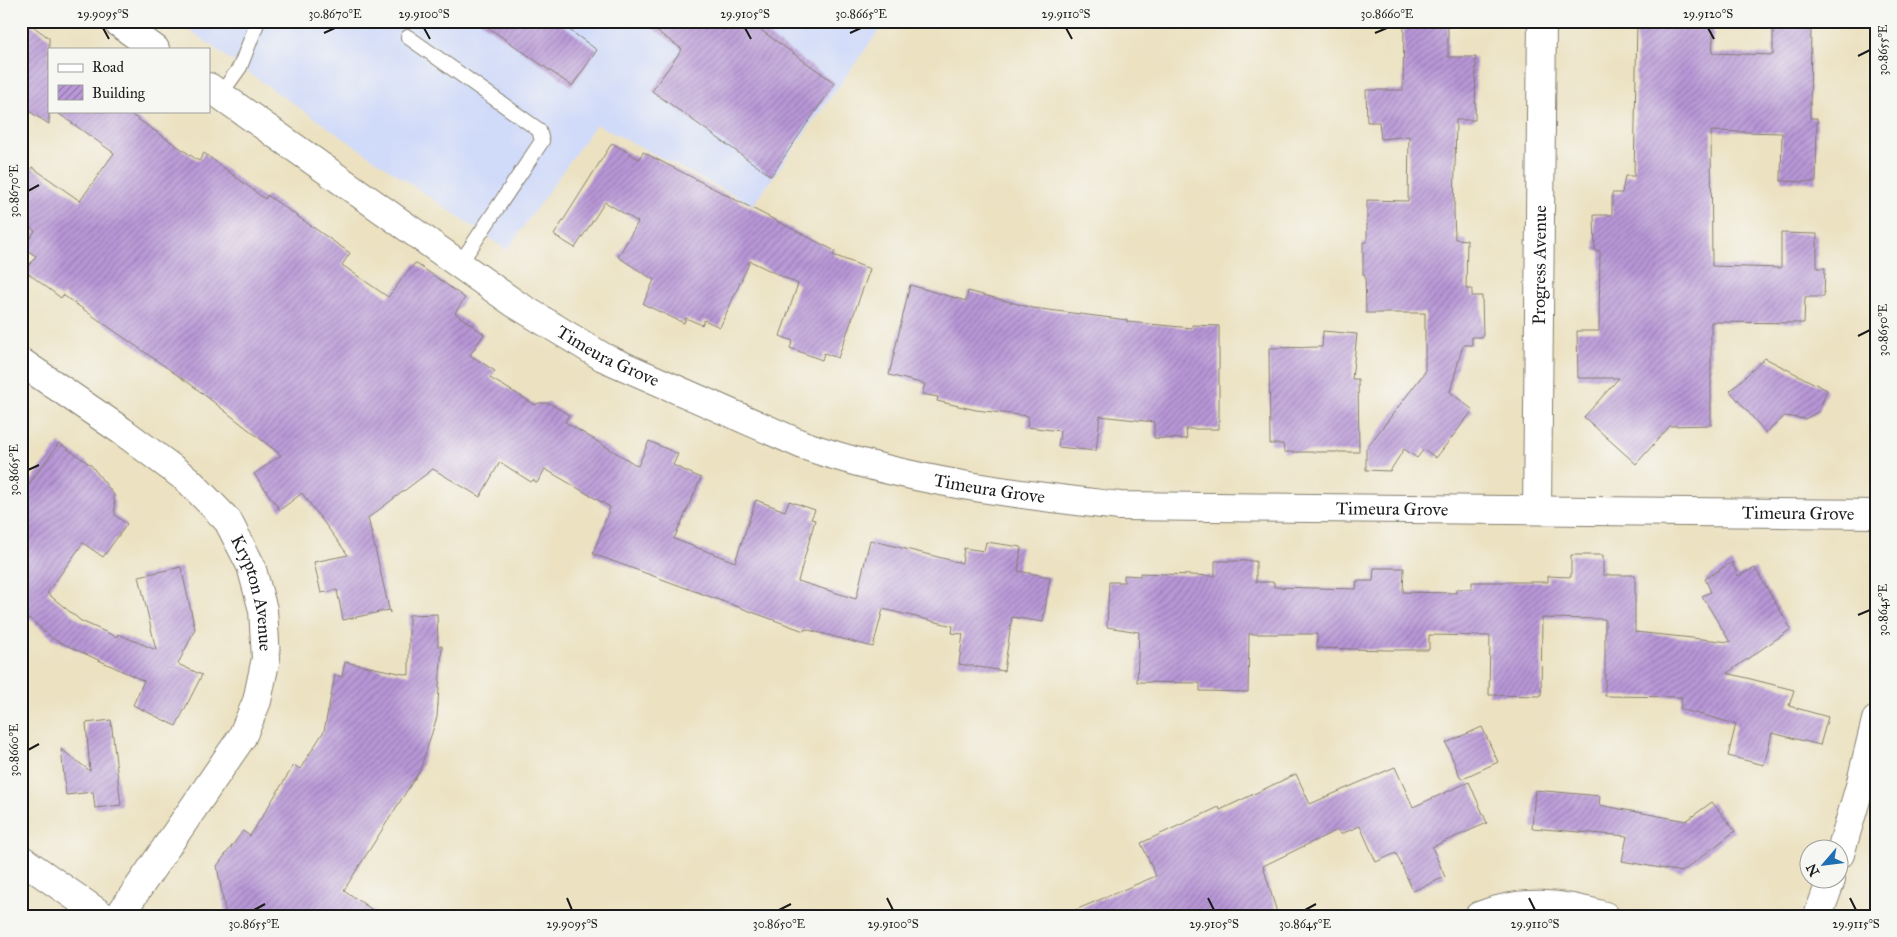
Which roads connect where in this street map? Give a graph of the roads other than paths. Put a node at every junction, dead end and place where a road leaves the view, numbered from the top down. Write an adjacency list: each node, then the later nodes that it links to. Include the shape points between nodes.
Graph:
1 (116, 21): 5 (street)
2 (258, 21): 6 (lane, via 240,67)
3 (1542, 21): 9 (street, Progress Avenue)
4 (408, 37): 7 (lane, via 539,130 542,142)
5 (153, 48)
6 (214, 91): 7 (street, Timeura Grove)
7 (459, 265): 9 (street, Timeura Grove, via 514,303 643,377 803,445 921,478 1013,494 1120,506)
8 (21, 362): 16 (street, Krypton Avenue, via 188,480 228,521 251,566 263,610 266,658 257,701 242,737)
9 (1538, 509): 10 (street, Timeura Grove)
10 (1876, 514)
11 (1874, 734): 12 (street)
12 (1844, 840)
13 (21, 858): 15 (street)
14 (1827, 890): 19 (street)
15 (104, 916)
16 (119, 916)
17 (1479, 916): 18 (street, via 1492,911 1548,904)
18 (1605, 916)
19 (1818, 916)

